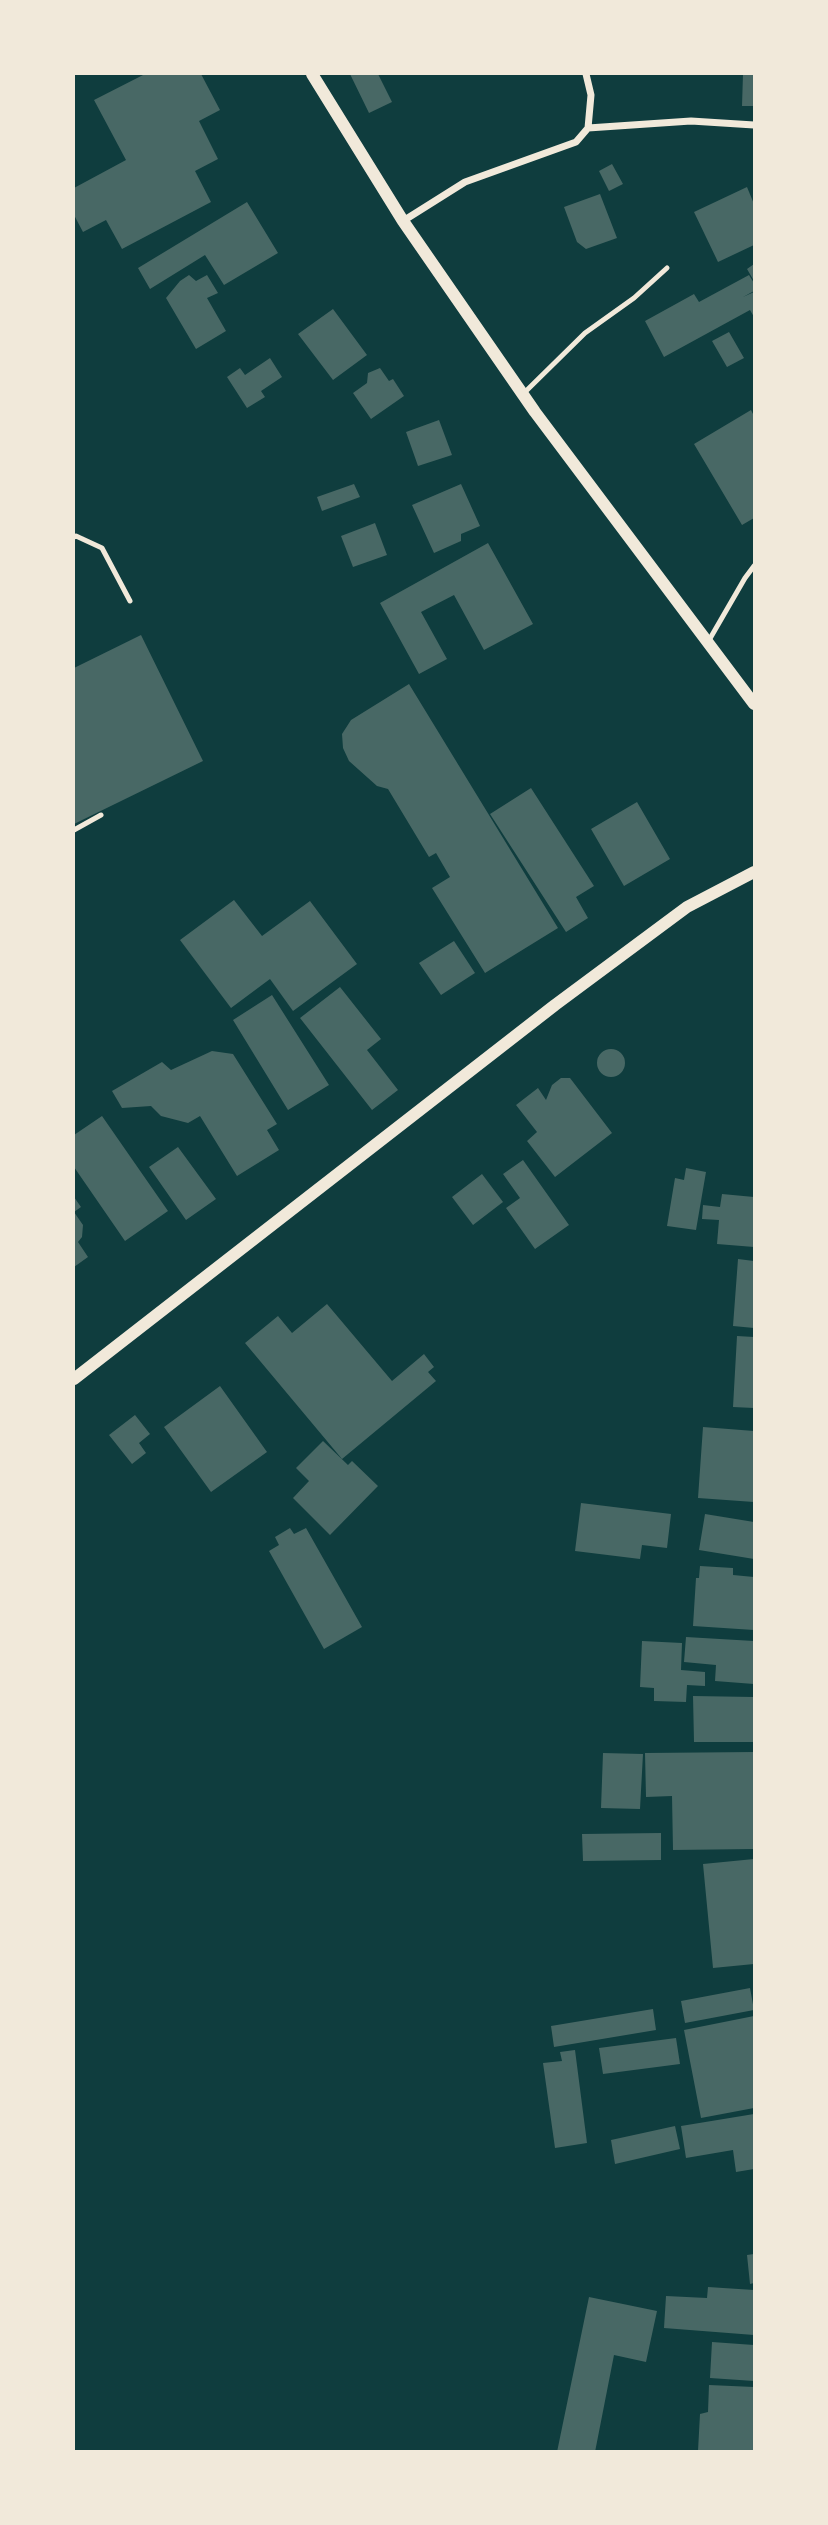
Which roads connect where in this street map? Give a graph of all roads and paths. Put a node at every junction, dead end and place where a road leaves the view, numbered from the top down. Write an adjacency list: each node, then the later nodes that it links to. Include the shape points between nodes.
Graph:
1 (312, 74): 5 (street)
2 (586, 74): 4 (street, via 591,95)
3 (754, 125): 4 (street, via 691,121)
4 (588, 128): 5 (street, via 576,142 465,182)
5 (403, 221): 7 (street)
6 (667, 268): 7 (lane, via 585,334)
7 (523, 394): 11 (street)
8 (74, 537): 10 (lane, via 102,548)
9 (754, 566): 11 (lane)
10 (131, 601)
11 (708, 642): 12 (street)
12 (754, 704)
13 (101, 815): 14 (lane)
14 (74, 830)
15 (754, 872): 16 (street, via 687,907 566,997)
16 (74, 1379)

